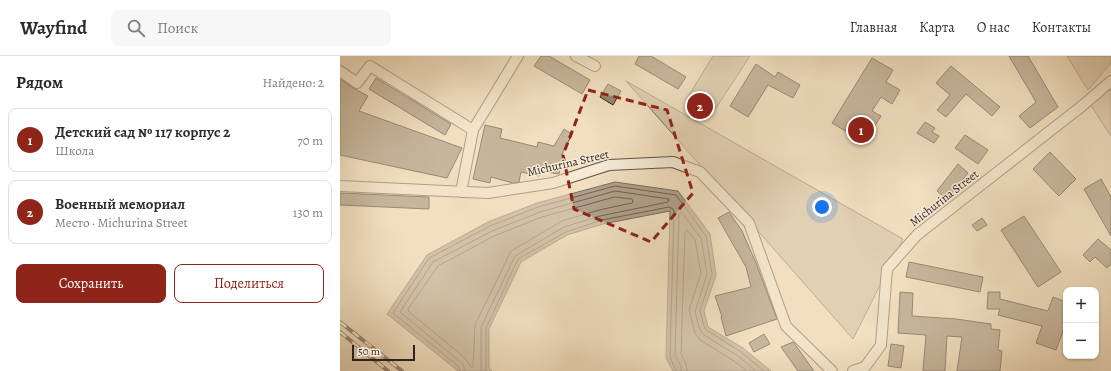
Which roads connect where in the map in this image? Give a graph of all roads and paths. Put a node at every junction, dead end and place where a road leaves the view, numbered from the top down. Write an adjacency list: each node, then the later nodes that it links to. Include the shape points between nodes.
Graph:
1 (518, 56): 6 (street)
2 (576, 56): 3 (street)
3 (595, 66)
4 (340, 71): 6 (street, via 357,83 370,66)
5 (1111, 81): 10 (street, Michurina Street, via 917,235 887,269 881,345 865,367)
6 (473, 130): 8 (street)
7 (340, 186): 8 (street, Michurina Street)
8 (461, 192): 9 (street, Michurina Street, via 488,193 553,183 609,166 673,162 700,172 749,223 786,326)
9 (832, 371)
10 (853, 371)

